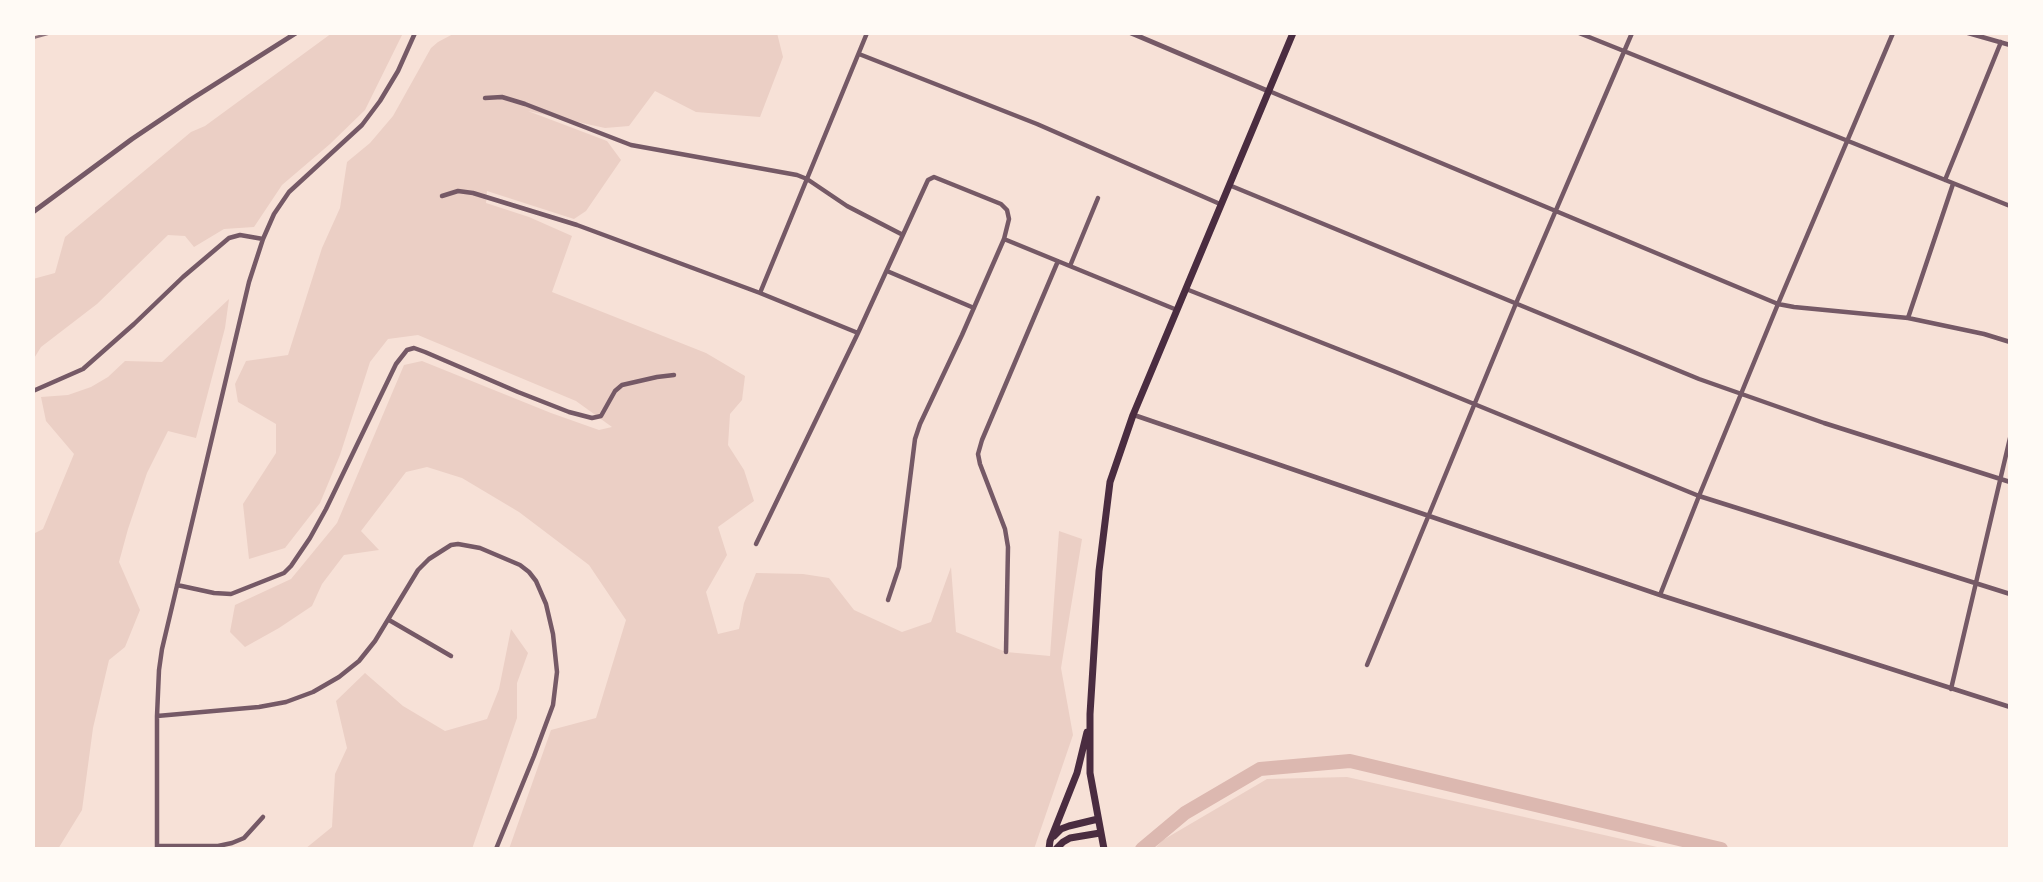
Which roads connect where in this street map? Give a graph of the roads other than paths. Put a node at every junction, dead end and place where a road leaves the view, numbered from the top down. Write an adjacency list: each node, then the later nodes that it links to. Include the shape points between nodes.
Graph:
1 (296, 33): 27 (street, via 132,139)
2 (415, 33): 29 (street, via 380,101 362,125 289,192)
3 (867, 33): 14 (street)
4 (1131, 33): 10 (street)
5 (1293, 33): 15 (main road)
6 (1578, 33): 13 (street)
7 (1632, 33): 13 (street)
8 (1893, 33): 17 (street)
9 (1968, 33): 11 (street)
10 (1139, 35): 15 (street)
11 (2001, 42): 12 (street); 19 (street)
12 (2010, 45)
13 (1624, 51): 17 (street); 26 (street)
14 (859, 54): 18 (street); 24 (street, via 1025,119)
15 (1268, 91): 21 (main road); 26 (street)
16 (485, 98): 18 (street, via 502,97 525,104 631,145)
17 (1846, 141): 19 (street); 37 (street)
18 (807, 179): 28 (street); 35 (street)
19 (1945, 180): 20 (street)
20 (1953, 184): 25 (street); 40 (street)
21 (1229, 185): 24 (main road); 36 (street)
22 (442, 196): 35 (street, via 473,193 577,225)
23 (1098, 198): 32 (street)
24 (1221, 205): 34 (main road)
25 (2010, 206)
26 (1556, 210): 36 (street); 37 (street)
27 (33, 212)
28 (903, 235): 30 (street, via 928,180 934,177 1001,204 1007,210 1009,226); 33 (street)
29 (263, 239): 44 (street, via 229,237 83,369); 55 (street)
30 (1004, 239): 31 (street); 38 (street)
31 (1058, 261): 32 (street); 60 (street, via 978,454 1008,547)
32 (1070, 266): 39 (street)
33 (887, 271): 38 (street); 41 (street)
34 (1186, 289): 39 (main road); 46 (street)
35 (760, 293): 41 (street)
36 (1516, 304): 45 (street); 46 (street)
37 (1778, 304): 40 (street); 45 (street)
38 (974, 308): 58 (street, via 915,439 899,567)
39 (1177, 310): 47 (main road)
40 (1908, 317): 42 (street)
41 (858, 333): 53 (street)
42 (2010, 342)
43 (674, 375): 55 (street, via 622,385 600,416 592,418 425,352 407,350 326,509 291,566 230,594)
44 (33, 391)
45 (1741, 395): 49 (street); 51 (street)
46 (1474, 404): 51 (street); 52 (street)
47 (1133, 415): 52 (street); 65 (main road, via 1106,509)
48 (2010, 438): 49 (street)
49 (2000, 479): 50 (street); 54 (street)
50 (2010, 482)
51 (1699, 496): 54 (street); 57 (street)
52 (1428, 516): 57 (street); 62 (street)
53 (756, 544)
54 (1976, 584): 56 (street); 63 (street)
55 (177, 585): 66 (street, via 159,670)
56 (2010, 594)
57 (1660, 595): 63 (street)
58 (888, 600)
59 (389, 620): 61 (street); 66 (street, via 359,661 299,698 259,707); 72 (street, via 418,570 451,545 480,548 520,565 536,581 554,634 556,691)
60 (1006, 652)
61 (451, 656)
62 (1367, 665)
63 (1951, 689): 64 (street)
64 (2010, 707)
65 (1090, 714): 68 (main road, via 1090,773); 70 (main road, via 1080,764)
66 (157, 716): 71 (street)
67 (263, 817): 71 (street, via 244,838 232,843)
68 (1098, 820): 69 (main road); 70 (main road, via 1061,829)
69 (1101, 833): 73 (main road, via 1070,838); 74 (main road)
70 (1050, 845)
71 (157, 847)
72 (496, 849)
73 (1056, 849)
74 (1104, 849)

